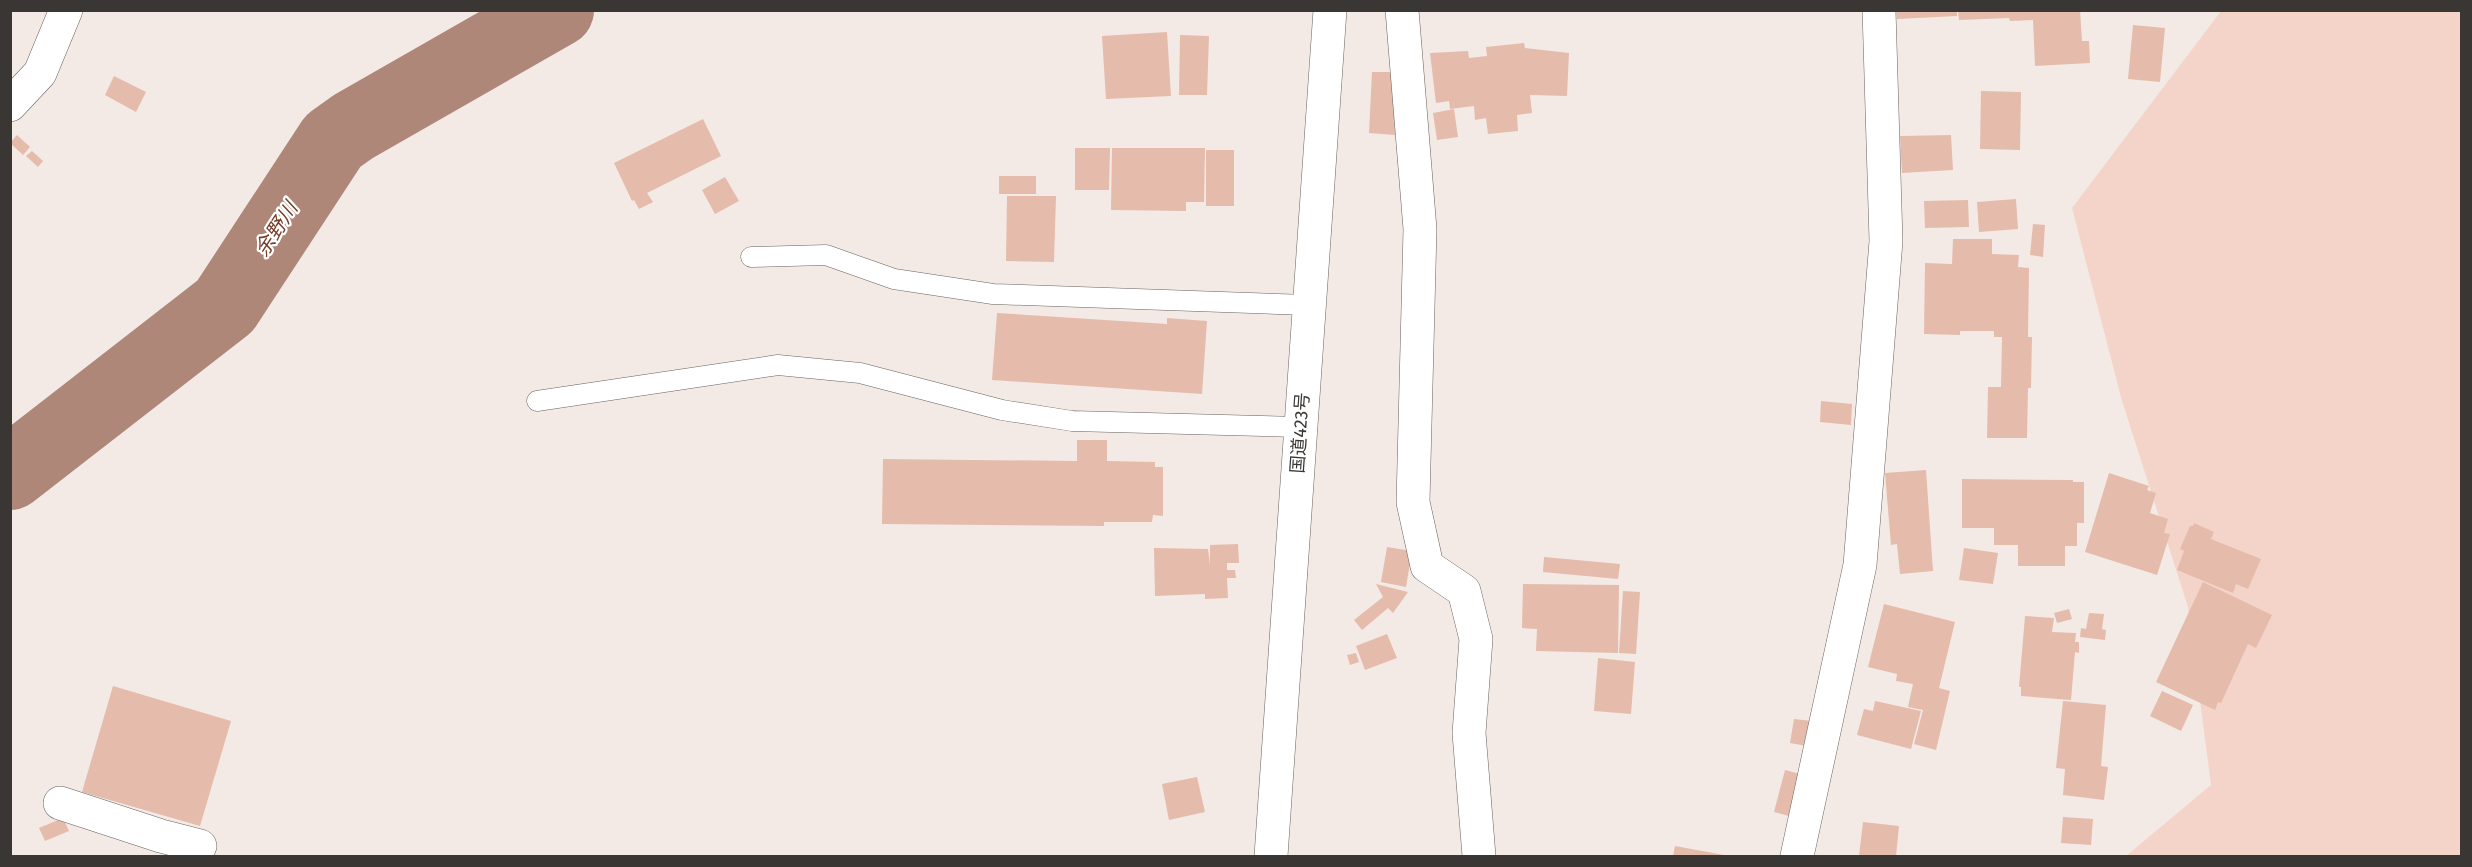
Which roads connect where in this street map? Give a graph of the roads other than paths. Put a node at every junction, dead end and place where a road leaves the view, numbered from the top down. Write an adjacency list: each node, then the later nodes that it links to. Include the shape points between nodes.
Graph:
1 (66, 10): 5 (main road, via 40,73)
2 (1330, 10): 7 (main road, 国道423号)
3 (1402, 10): 13 (main road, via 1420,230 1413,502 1427,566 1464,591 1476,639 1469,733)
4 (1879, 10): 14 (main road, via 1886,241 1860,565)
5 (10, 105)
6 (751, 257): 7 (lane, via 826,255 894,279 993,294)
7 (1308, 305): 9 (main road, 国道423号)
8 (537, 401): 9 (lane, via 778,365 860,373 1002,410 1072,421)
9 (1300, 427): 12 (main road, 国道423号)
10 (60, 803): 11 (main road)
11 (178, 846)
12 (1271, 856)
13 (1479, 856)
14 (1797, 856)

